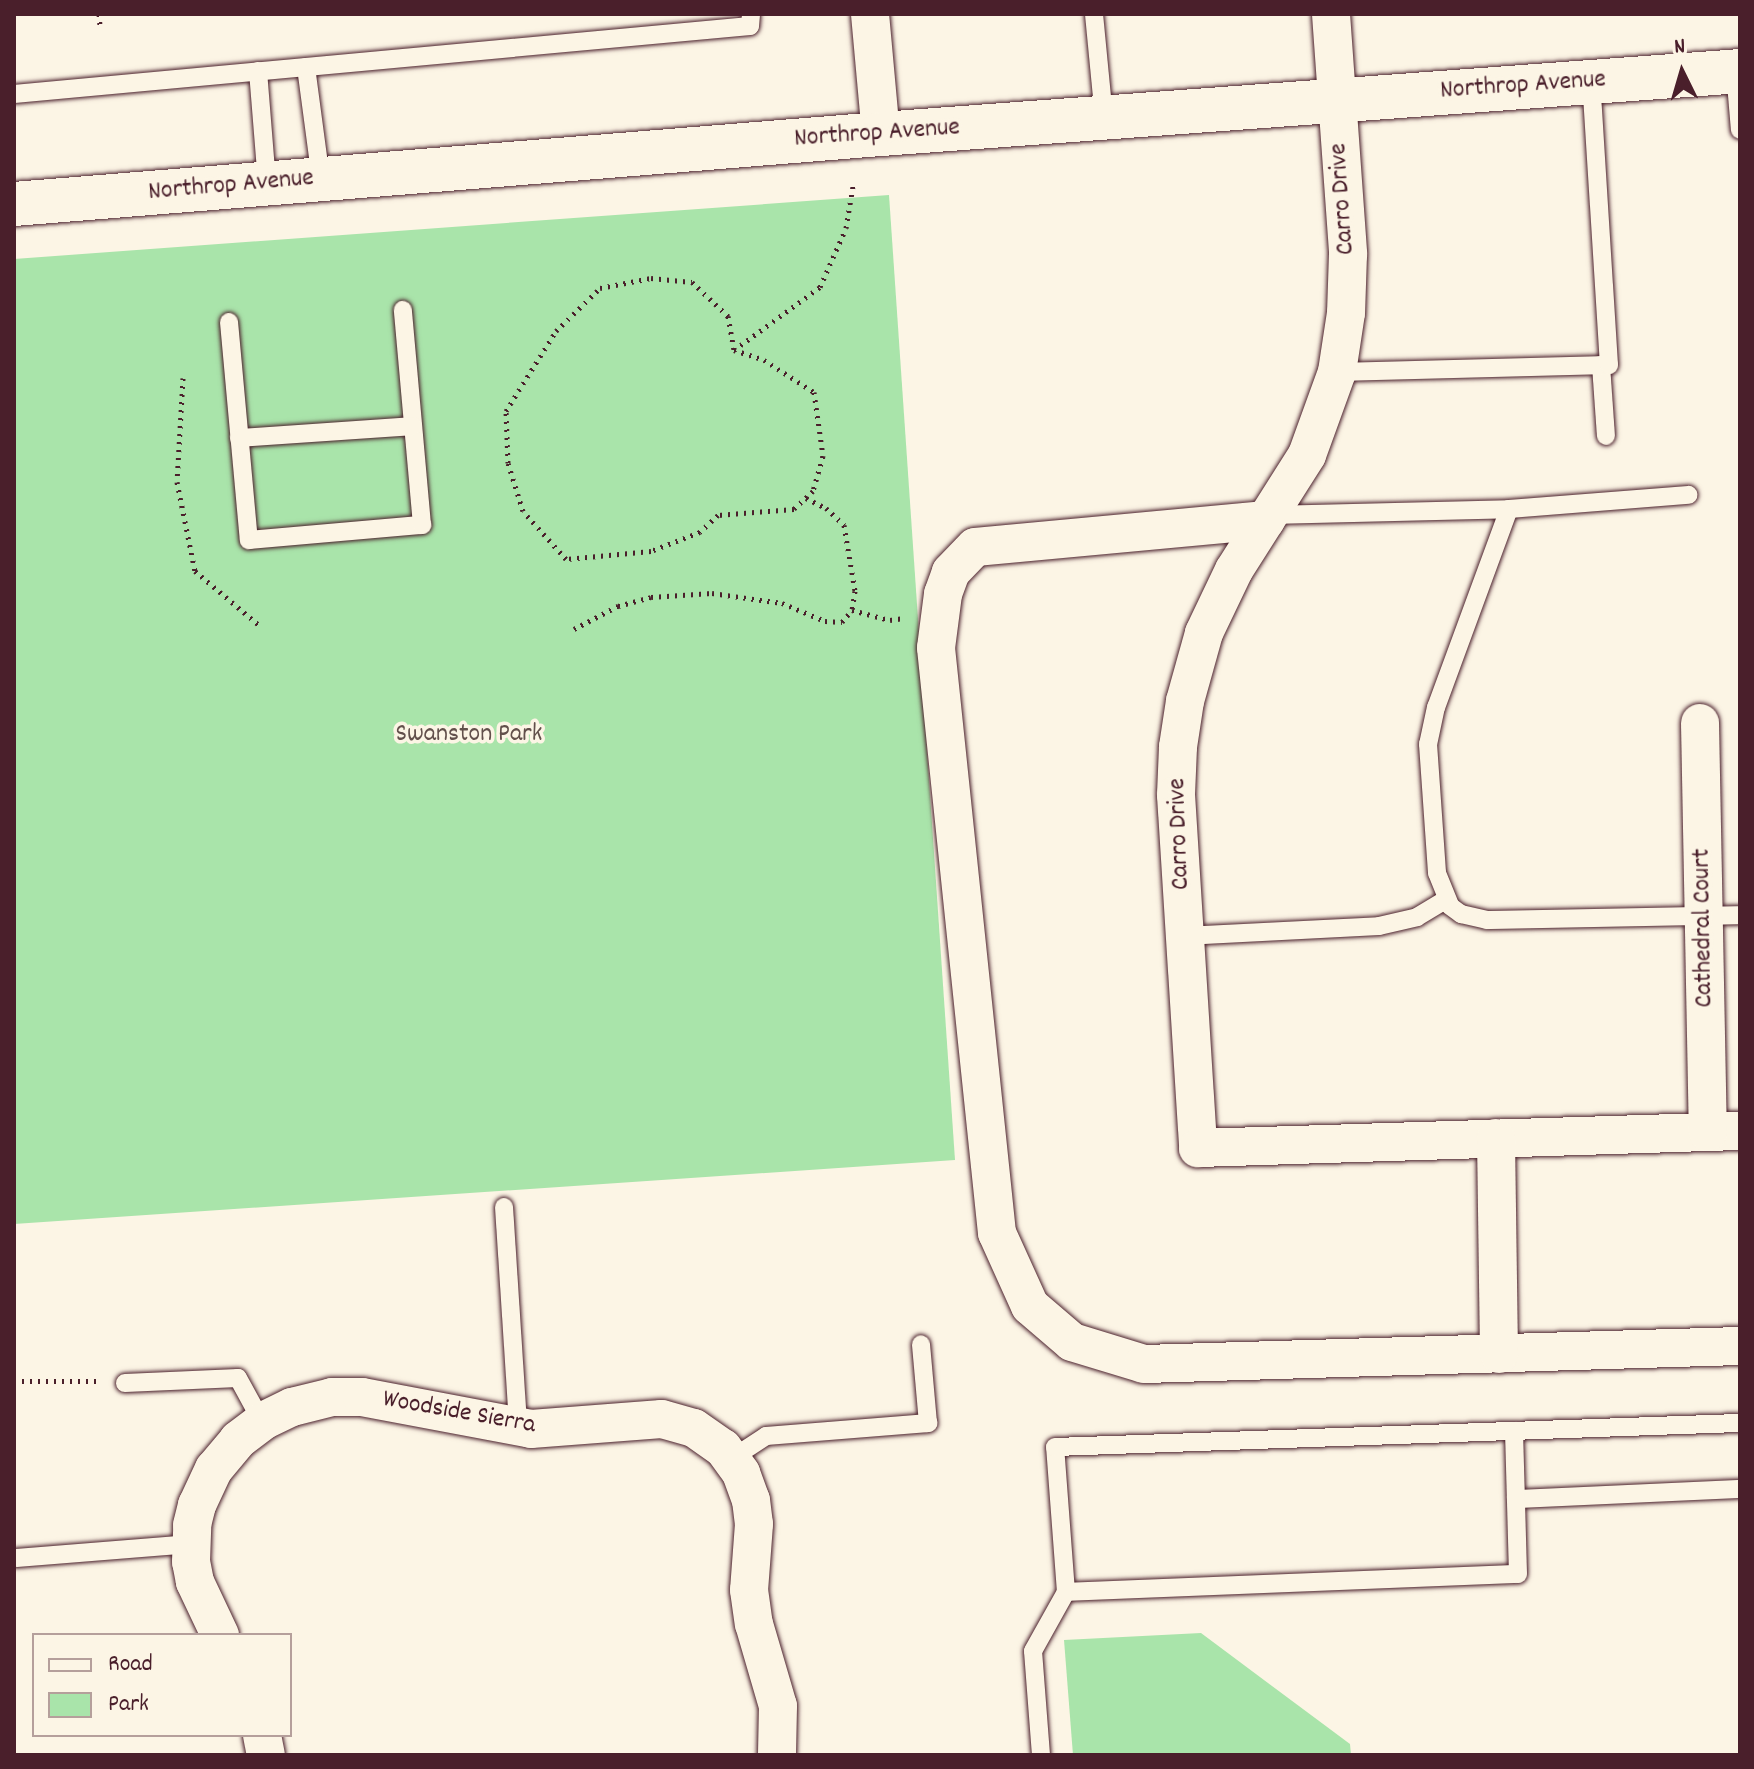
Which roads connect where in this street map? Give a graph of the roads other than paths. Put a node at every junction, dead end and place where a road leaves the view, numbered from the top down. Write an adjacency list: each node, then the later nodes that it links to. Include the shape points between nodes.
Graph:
1 (751, 14): 5 (lane, via 750,26)
2 (870, 14): 13 (street)
3 (1094, 14): 11 (lane)
4 (1331, 14): 10 (street, Carro Drive)
5 (306, 67): 6 (lane); 14 (lane)
6 (258, 71): 9 (lane); 15 (lane)
7 (1737, 71): 8 (street, Northrop Avenue); 12 (lane)
8 (1591, 82): 10 (street, Northrop Avenue); 19 (lane, via 1609,365)
9 (14, 94)
10 (1337, 100): 11 (street, Northrop Avenue); 20 (street, Carro Drive, via 1348,254)
11 (1104, 117): 13 (street, Northrop Avenue)
12 (1740, 130)
13 (881, 134): 14 (street, Northrop Avenue)
14 (321, 179): 15 (street, Northrop Avenue)
15 (267, 184): 16 (street, Northrop Avenue)
16 (14, 204)
17 (403, 310): 21 (lane)
18 (229, 322): 23 (lane)
19 (1601, 365): 20 (lane); 22 (lane)
20 (1337, 372): 26 (street, Carro Drive, via 1307,455)
21 (413, 426): 23 (lane); 23 (lane, via 422,525 249,540)
22 (1606, 436)
23 (239, 438)
24 (1688, 495): 25 (lane)
25 (1509, 509): 26 (lane); 28 (lane, via 1431,723 1428,781 1437,873)
26 (1268, 517): 30 (street, Carro Drive, via 1234,570 1204,633 1185,701 1176,795); 36 (street, via 975,547 951,572 936,648 997,1233 1030,1306 1072,1342 1144,1364)
27 (1700, 723): 29 (street, Cathedral Court)
28 (1445, 900): 29 (lane, via 1461,914 1487,920); 30 (lane, via 1417,917 1379,926)
29 (1722, 915): 31 (street, Cathedral Court)
30 (1184, 936): 32 (street, Carro Drive, via 1198,1148)
31 (1724, 1131): 32 (street, Carro Drive)
32 (1496, 1138): 36 (street)
33 (504, 1207): 40 (lane)
34 (921, 1344): 42 (lane, via 928,1423 766,1436)
35 (1740, 1346): 36 (street)
36 (1499, 1354)
37 (125, 1383): 38 (lane, via 238,1378)
38 (262, 1422): 40 (street, Woodside Sierra, via 292,1407 332,1397 362,1397); 45 (street, Woodside Sierra, via 214,1469 197,1505)
39 (1740, 1423): 41 (lane)
40 (518, 1426): 42 (street, Woodside Sierra, via 662,1419 708,1436)
41 (1514, 1431): 44 (lane); 47 (lane, via 1055,1447)
42 (731, 1459): 49 (street, Woodside Sierra, via 751,1500 749,1590 778,1706)
43 (1740, 1489): 44 (lane)
44 (1516, 1499): 47 (lane, via 1518,1574)
45 (191, 1544): 46 (lane); 48 (street, Woodside Sierra, via 195,1582)
46 (16, 1558)
47 (1066, 1592): 50 (lane, via 1033,1651)
48 (219, 1633)
49 (777, 1755)
50 (1041, 1755)

